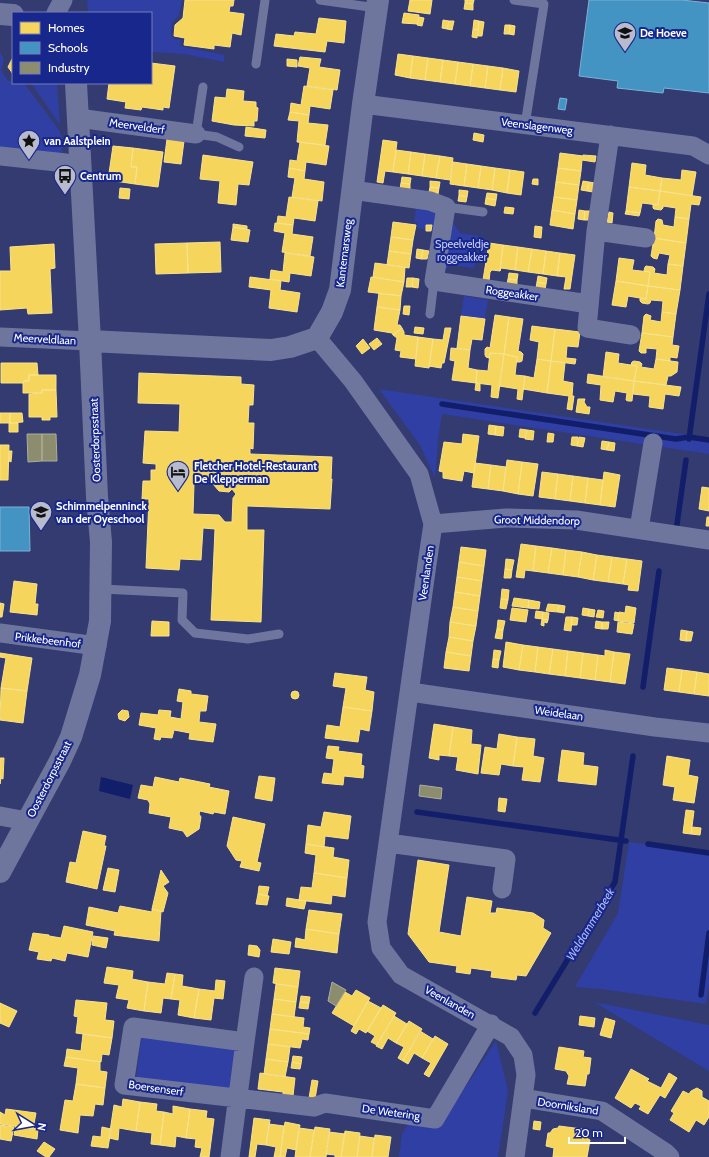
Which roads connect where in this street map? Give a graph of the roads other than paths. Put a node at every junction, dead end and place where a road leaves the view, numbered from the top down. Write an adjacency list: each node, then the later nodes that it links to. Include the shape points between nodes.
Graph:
1 (63, 0): 6 (street)
2 (265, 0): 9 (lane)
3 (320, 0): 5 (lane, Kantemarsweg)
4 (514, 0): 14 (lane, via 544,4)
5 (378, 4): 12 (street, Kantemarsweg)
6 (57, 12)
7 (0, 14): 8 (street)
8 (12, 15)
9 (256, 64)
10 (76, 84): 13 (street, Oosterdorpsstraat)
11 (203, 87): 15 (lane)
12 (363, 104): 14 (street, Veenslagenweg); 21 (street, Kantemarsweg)
13 (78, 118): 15 (street, Meervelderf); 20 (street, Oosterdorpsstraat)
14 (526, 125): 16 (street, Veenslagenweg)
15 (196, 134): 17 (lane, via 217,137)
16 (610, 135): 19 (street, Veenslagenweg, via 692,146); 24 (street)
17 (239, 147)
18 (0, 156): 20 (street)
19 (709, 156)
20 (81, 166): 32 (street, Oosterdorpsstraat)
21 (352, 190): 22 (street, via 430,201); 31 (street, Kantemarsweg, via 340,290 332,312)
22 (446, 207): 23 (lane); 26 (street)
23 (483, 212)
24 (596, 231): 25 (street); 27 (street)
25 (646, 238)
26 (434, 282): 27 (street, Roggeakker); 28 (lane)
27 (588, 304): 29 (street, via 587,328)
28 (430, 314)
29 (631, 334)
30 (0, 336): 32 (street, Meerveldlaan)
31 (317, 338): 32 (street, via 271,350); 34 (street, Veenlanden, via 353,381 419,474)
32 (90, 341): 37 (street, Oosterdorpsstraat)
33 (653, 443): 35 (street)
34 (434, 524): 35 (street, Groot Middendorp, via 506,518 576,520); 41 (street, Veenlanden)
35 (639, 529): 36 (street, Groot Middendorp)
36 (709, 540)
37 (102, 589): 39 (lane, via 183,593 182,620 195,633 248,639); 40 (street, Oosterdorpsstraat)
38 (0, 633): 40 (street, Prikkebeenhof)
39 (279, 634)
40 (97, 646): 44 (street, Oosterdorpsstraat, via 71,737)
41 (410, 692): 42 (street, Weidelaan); 45 (street, Veenlanden)
42 (709, 733)
43 (0, 816): 44 (street)
44 (27, 821): 46 (street, Oosterdorpsstraat)
45 (388, 843): 47 (street, via 506,859); 49 (street, Veenlanden, via 377,922 381,948 401,975)
46 (0, 872)
47 (502, 889)
48 (254, 977): 50 (street)
49 (491, 1024): 51 (street, De Wetering, via 435,1119 325,1103 314,1107); 52 (street, Veenlanden, via 512,1037 523,1055 526,1075)
50 (246, 1042): 51 (street); 51 (street, Boersenserf, via 133,1027 124,1084)
51 (238, 1098): 53 (street)
52 (523, 1098): 54 (street, Veenlanden); 55 (street, Doorniksland, via 602,1111)
53 (230, 1157)
54 (515, 1157)
55 (670, 1157)

